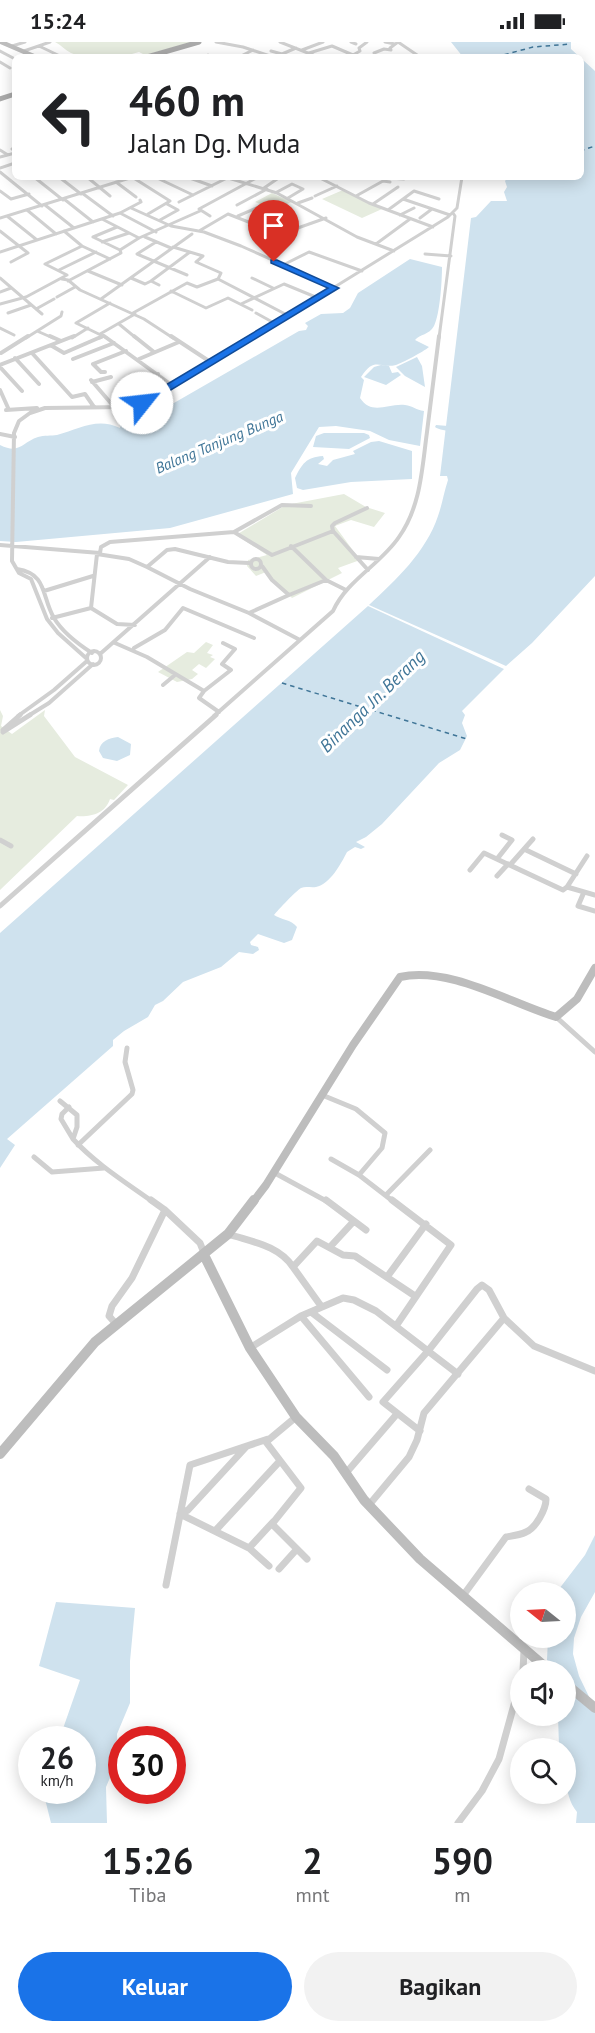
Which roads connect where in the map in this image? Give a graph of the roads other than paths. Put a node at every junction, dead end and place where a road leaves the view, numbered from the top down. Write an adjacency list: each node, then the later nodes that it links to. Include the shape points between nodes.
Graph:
1 (25, 42): 13 (street)
2 (50, 42): 14 (street)
3 (199, 42): 22 (main road)
4 (216, 42): 17 (street)
5 (280, 42): 15 (street)
6 (324, 42): 16 (street); 18 (street)
7 (351, 42): 12 (street)
8 (367, 42): 35 (street)
9 (385, 42): 10 (street)
10 (397, 43): 24 (street, via 391,50); 25 (street)
11 (2, 44): 13 (street)
12 (356, 44)
13 (12, 46): 20 (street)
14 (39, 46): 20 (street); 28 (street)
15 (296, 48): 18 (street); 33 (street)
16 (340, 48)
17 (254, 50): 31 (street); 32 (street)
18 (302, 50): 23 (street)
19 (0, 51): 26 (street)
20 (24, 51): 27 (street)
21 (271, 51): 33 (street)
22 (163, 52): 29 (main road); 30 (street)
23 (309, 53): 34 (street, via 332,46)
24 (374, 53)
25 (415, 53)
26 (7, 54): 36 (street); 37 (street)
27 (30, 54)
28 (56, 54)
29 (157, 54)
30 (166, 54)
31 (245, 54)
32 (262, 54)
33 (282, 54)
34 (351, 54)
35 (355, 54)
36 (0, 57)
37 (12, 57)
38 (0, 62): 39 (street)
39 (10, 68)
40 (0, 150): 42 (street)
41 (12, 152): 42 (street)
42 (8, 155): 43 (street)
43 (0, 157)
44 (0, 170): 46 (street)
45 (12, 180): 72 (street)
46 (12, 180)
47 (38, 180): 79 (street)
48 (63, 180): 70 (street)
49 (91, 180): 67 (street)
50 (115, 180): 62 (street)
51 (123, 180): 62 (street)
52 (137, 180): 84 (street, via 170,201)
53 (161, 180): 73 (street)
54 (195, 180): 65 (street)
55 (221, 180): 65 (street)
56 (236, 180): 64 (street)
57 (252, 180): 64 (street)
58 (276, 180): 68 (street)
59 (324, 180): 66 (street)
60 (404, 180): 85 (street)
61 (462, 180): 97 (street, via 458,204)
62 (117, 182): 67 (street); 89 (street, via 141,202)
63 (390, 182): 75 (street, via 383,181)
64 (247, 183): 68 (street); 94 (street)
65 (212, 186): 73 (street)
66 (337, 186): 75 (street); 76 (street)
67 (99, 187): 70 (street); 74 (street)
68 (265, 188): 71 (street); 87 (street)
69 (0, 191): 78 (street)
70 (81, 193): 79 (street); 100 (street)
71 (277, 193): 77 (street); 77 (street, via 292,184 303,189)
72 (29, 194): 78 (street); 86 (street)
73 (193, 195): 82 (street)
74 (110, 196)
75 (357, 196): 85 (street)
76 (313, 197): 83 (street)
77 (288, 198): 83 (street)
78 (11, 199)
79 (64, 199): 86 (street); 111 (street)
80 (403, 199): 81 (street, via 414,191); 91 (street); 93 (street)
81 (439, 199)
82 (180, 202)
83 (298, 203): 106 (street)
84 (167, 204): 96 (street); 110 (street, via 178,210)
85 (374, 204): 93 (street)
86 (44, 205): 92 (street); 115 (street)
87 (237, 205)
88 (261, 206): 102 (street)
89 (130, 208): 95 (street); 96 (street)
90 (414, 208): 98 (street)
91 (432, 209): 97 (street); 107 (street)
92 (27, 210): 99 (street); 121 (street)
93 (388, 210): 98 (street)
94 (200, 211): 101 (street); 112 (street)
95 (120, 213): 100 (street); 119 (street)
96 (148, 214): 110 (street)
97 (451, 214): 114 (street); 138 (street, via 455,216)
98 (400, 215): 109 (street)
99 (7, 216): 104 (street); 125 (street)
100 (113, 216): 108 (street)
101 (210, 216)
102 (238, 216): 103 (street, via 251,223); 118 (street, via 225,215)
103 (266, 216)
104 (0, 218)
105 (296, 218): 106 (street, via 278,223 293,230)
106 (326, 218): 128 (street)
107 (420, 218)
108 (102, 219): 111 (street); 113 (street)
109 (410, 219): 114 (street); 128 (street)
110 (160, 220): 112 (street)
111 (93, 222): 115 (street)
112 (171, 226): 118 (street); 119 (street)
113 (117, 227): 120 (street); 126 (street, via 93,237)
114 (434, 227): 133 (street)
115 (74, 228): 117 (street)
116 (0, 231): 129 (street)
117 (64, 231): 121 (street); 130 (street)
118 (200, 231): 142 (street)
119 (156, 232): 123 (street)
120 (130, 233): 124 (street); 126 (street)
121 (56, 234): 125 (street)
122 (192, 234): 131 (street)
123 (145, 237): 124 (street); 127 (street)
124 (139, 238): 132 (street)
125 (37, 240): 129 (street)
126 (102, 242): 132 (street)
127 (156, 242): 131 (street); 141 (street, via 137,254)
128 (376, 244): 133 (street)
129 (18, 246): 134 (street); 140 (street, via 28,254)
130 (82, 246): 135 (street); 144 (street, via 45,264)
131 (172, 247): 136 (street); 141 (street)
132 (120, 250): 139 (street)
133 (394, 251): 146 (street)
134 (0, 252)
135 (96, 252): 139 (street); 144 (street)
136 (190, 252): 143 (street); 152 (street, via 203,256 196,262 221,273)
137 (425, 254): 138 (street)
138 (451, 256): 229 (street, via 420,484 412,514 395,544)
139 (110, 259): 145 (street)
140 (11, 262)
141 (154, 262): 143 (street); 149 (street)
142 (282, 265): 146 (street, via 309,252); 157 (street)
143 (170, 268): 147 (street); 154 (street)
144 (59, 270): 151 (street, via 68,274)
145 (88, 271): 153 (street); 155 (street)
146 (362, 271): 157 (street)
147 (187, 275)
148 (0, 278): 159 (street)
149 (131, 278): 154 (street, via 146,284); 155 (street)
150 (252, 278): 160 (street)
151 (62, 279): 153 (street); 165 (street)
152 (218, 279): 162 (street, via 197,287 187,283); 166 (street)
153 (68, 281): 158 (street)
154 (152, 281): 156 (street)
155 (122, 285): 169 (street)
156 (159, 285)
157 (337, 286): 161 (street); 168 (street)
158 (75, 287): 169 (street); 174 (street)
159 (11, 288): 163 (street); 165 (street)
160 (273, 288): 166 (street); 168 (street, via 286,284)
161 (348, 289)
162 (171, 291): 167 (street); 178 (street)
163 (0, 292)
164 (190, 295): 167 (street)
165 (22, 297): 171 (street); 173 (street)
166 (255, 297): 172 (street); 179 (street)
167 (185, 298): 172 (street, via 206,308 228,298)
168 (318, 298): 179 (street)
169 (101, 299): 170 (street)
170 (110, 303): 178 (street); 183 (street, via 76,322)
171 (0, 304)
172 (241, 304): 181 (street)
173 (31, 305): 174 (street); 176 (street)
174 (37, 310): 177 (street)
175 (62, 312): 184 (street)
176 (8, 313)
177 (42, 314)
178 (134, 314): 180 (street); 188 (street)
179 (289, 316): 181 (street)
180 (119, 324): 186 (street); 192 (street)
181 (276, 324): 198 (street)
182 (0, 328): 185 (street)
183 (88, 328): 186 (street); 187 (street)
184 (37, 331): 187 (street); 193 (street)
185 (14, 335)
186 (102, 335): 189 (street); 190 (street, via 64,353)
187 (61, 341): 190 (street)
188 (178, 342): 192 (street); 198 (street)
189 (114, 343): 191 (street); 196 (street)
190 (52, 346): 194 (street)
191 (126, 351): 197 (street); 200 (street, via 93,364)
192 (154, 352): 197 (street)
193 (1, 353): 195 (street)
194 (32, 353): 195 (street); 208 (street, via 66,393 72,397 85,394)
195 (13, 359): 199 (street); 203 (street)
196 (73, 359)
197 (139, 359): 201 (street)
198 (212, 363): 205 (street)
199 (0, 366): 207 (street)
200 (105, 372)
201 (158, 374): 204 (street); 205 (street)
202 (111, 377): 210 (street, via 92,381)
203 (39, 384)
204 (128, 385)
205 (173, 386): 210 (street, via 137,405)
206 (0, 390): 211 (street)
207 (22, 391)
208 (94, 407): 209 (street); 210 (street)
209 (41, 408): 212 (street); 214 (street)
210 (115, 408)
211 (8, 409): 212 (street); 213 (street)
212 (16, 409): 214 (street)
213 (0, 410)
214 (35, 411): 216 (street, via 20,420)
215 (0, 434): 216 (street)
216 (15, 437): 217 (street)
217 (15, 445): 222 (street)
218 (311, 506): 221 (street, via 282,505)
219 (367, 508): 220 (street, via 344,517)
220 (333, 529): 224 (street); 228 (street)
221 (234, 532): 225 (street, via 110,542 102,546); 226 (street)
222 (11, 543): 223 (street); 225 (street); 232 (street, via 11,559)
223 (0, 545)
224 (291, 546): 226 (street); 235 (street)
225 (100, 553): 231 (street); 234 (street)
226 (273, 555): 230 (street)
227 (210, 557): 230 (street, via 254,568); 231 (street, via 171,549); 236 (street)
228 (355, 557): 229 (street); 233 (street)
229 (381, 558): 233 (street)
230 (262, 563): 239 (street, via 272,580)
231 (147, 567): 236 (street)
232 (17, 569): 238 (street, via 36,576); 244 (street, via 32,579)
233 (368, 570): 237 (street)
234 (93, 576): 238 (street); 240 (street)
235 (326, 580): 237 (street); 239 (street)
236 (178, 583): 241 (street); 245 (street)
237 (346, 590): 247 (street, via 335,609)
238 (44, 591): 242 (street)
239 (289, 595): 241 (street)
240 (91, 608): 242 (street); 245 (street, via 117,624)
241 (249, 613): 247 (street)
242 (53, 617): 244 (street); 251 (street)
243 (203, 618): 246 (street); 250 (street, via 182,608 165,630)
244 (47, 620): 253 (street)
245 (135, 625): 248 (street)
246 (254, 638)
247 (300, 640): 257 (street)
248 (115, 643): 250 (street); 252 (street)
249 (222, 643): 256 (street, via 234,649 222,664 231,670)
250 (134, 648): 254 (street)
251 (92, 653): 252 (street); 253 (street)
252 (100, 654): 253 (street, via 102,660)
253 (89, 661): 253 (street, via 49,703 3,732 6,724)
254 (175, 675): 255 (street); 256 (street)
255 (163, 685)
256 (204, 692): 257 (street, via 199,698)
257 (219, 712): 272 (street)
258 (502, 836): 264 (street, via 512,840)
259 (533, 839): 262 (street)
260 (0, 840): 261 (street)
261 (11, 846)
262 (524, 849): 265 (street); 267 (street)
263 (587, 856): 267 (street)
264 (497, 859): 265 (street); 266 (street, via 484,853)
265 (509, 864): 268 (street); 269 (street, via 563,890)
266 (470, 870)
267 (576, 874): 269 (street)
268 (497, 876)
269 (567, 887): 270 (street)
270 (584, 892): 271 (street); 273 (street, via 578,906)
271 (595, 895)
272 (0, 906)
273 (595, 911)
274 (595, 968): 275 (street, via 577,999)
275 (556, 1017): 277 (street); 278 (street, via 482,988 403,975)
276 (127, 1048): 282 (street, via 124,1062 132,1094)
277 (595, 1052)
278 (322, 1095): 287 (street); 288 (street, via 349,1105 383,1129 382,1148)
279 (60, 1101): 280 (street)
280 (69, 1107): 281 (street, via 78,1120); 281 (street, via 61,1116)
281 (73, 1139): 282 (street)
282 (78, 1145): 286 (street)
283 (430, 1150): 289 (street)
284 (34, 1157): 286 (street, via 52,1172)
285 (331, 1159): 288 (street)
286 (104, 1168): 290 (street)
287 (273, 1172): 291 (street, via 326,1200); 294 (street)
288 (359, 1175): 289 (street)
289 (386, 1195): 292 (street)
290 (165, 1210): 296 (street, via 200,1243); 304 (street, via 127,1286 110,1309 109,1316)
291 (354, 1221): 293 (street); 295 (street)
292 (426, 1224): 298 (street); 299 (street, via 446,1238 451,1247)
293 (366, 1230)
294 (228, 1234): 296 (street); 297 (street, via 279,1251)
295 (330, 1247): 297 (street, via 317,1241); 298 (street, via 355,1256)
296 (204, 1255): 304 (street); 306 (street)
297 (292, 1267): 300 (street)
298 (387, 1277): 299 (street)
299 (415, 1296): 305 (street)
300 (321, 1306): 301 (street); 305 (street, via 349,1298)
301 (311, 1312): 302 (street); 308 (street)
302 (301, 1316): 306 (street); 311 (street)
303 (504, 1318): 307 (street, via 489,1290 479,1286); 309 (street, via 534,1346); 310 (street)
304 (116, 1324): 317 (street, via 95,1342)
305 (396, 1326): 307 (street)
306 (250, 1348): 313 (street)
307 (428, 1351): 310 (street); 312 (street, via 383,1402)
308 (387, 1370)
309 (595, 1371)
310 (458, 1374): 314 (street, via 424,1413)
311 (369, 1397)
312 (396, 1415): 314 (street); 319 (street)
313 (296, 1418): 315 (street); 319 (street)
314 (420, 1431): 321 (street, via 408,1457)
315 (268, 1439): 316 (street); 318 (street, via 266,1443)
316 (248, 1446): 322 (street); 322 (street, via 190,1465)
317 (0, 1454)
318 (279, 1462): 323 (street, via 301,1489); 324 (street)
319 (346, 1473): 321 (street)
320 (529, 1489): 331 (street, via 546,1499 545,1508 529,1531 507,1537)
321 (369, 1505): 331 (street)
322 (180, 1514): 324 (street); 330 (street)
323 (273, 1522): 325 (street); 326 (street)
324 (215, 1531): 325 (street)
325 (249, 1548): 328 (street)
326 (297, 1549): 327 (street); 329 (street)
327 (307, 1559)
328 (269, 1566)
329 (279, 1569)
330 (166, 1584)
331 (462, 1597): 332 (street)
332 (510, 1636)
333 (524, 1648): 334 (street); 335 (street)
334 (523, 1660)
335 (538, 1660)
336 (576, 1692): 337 (street)
337 (595, 1708)
338 (510, 1721): 339 (street, via 500,1759)
339 (458, 1823)

